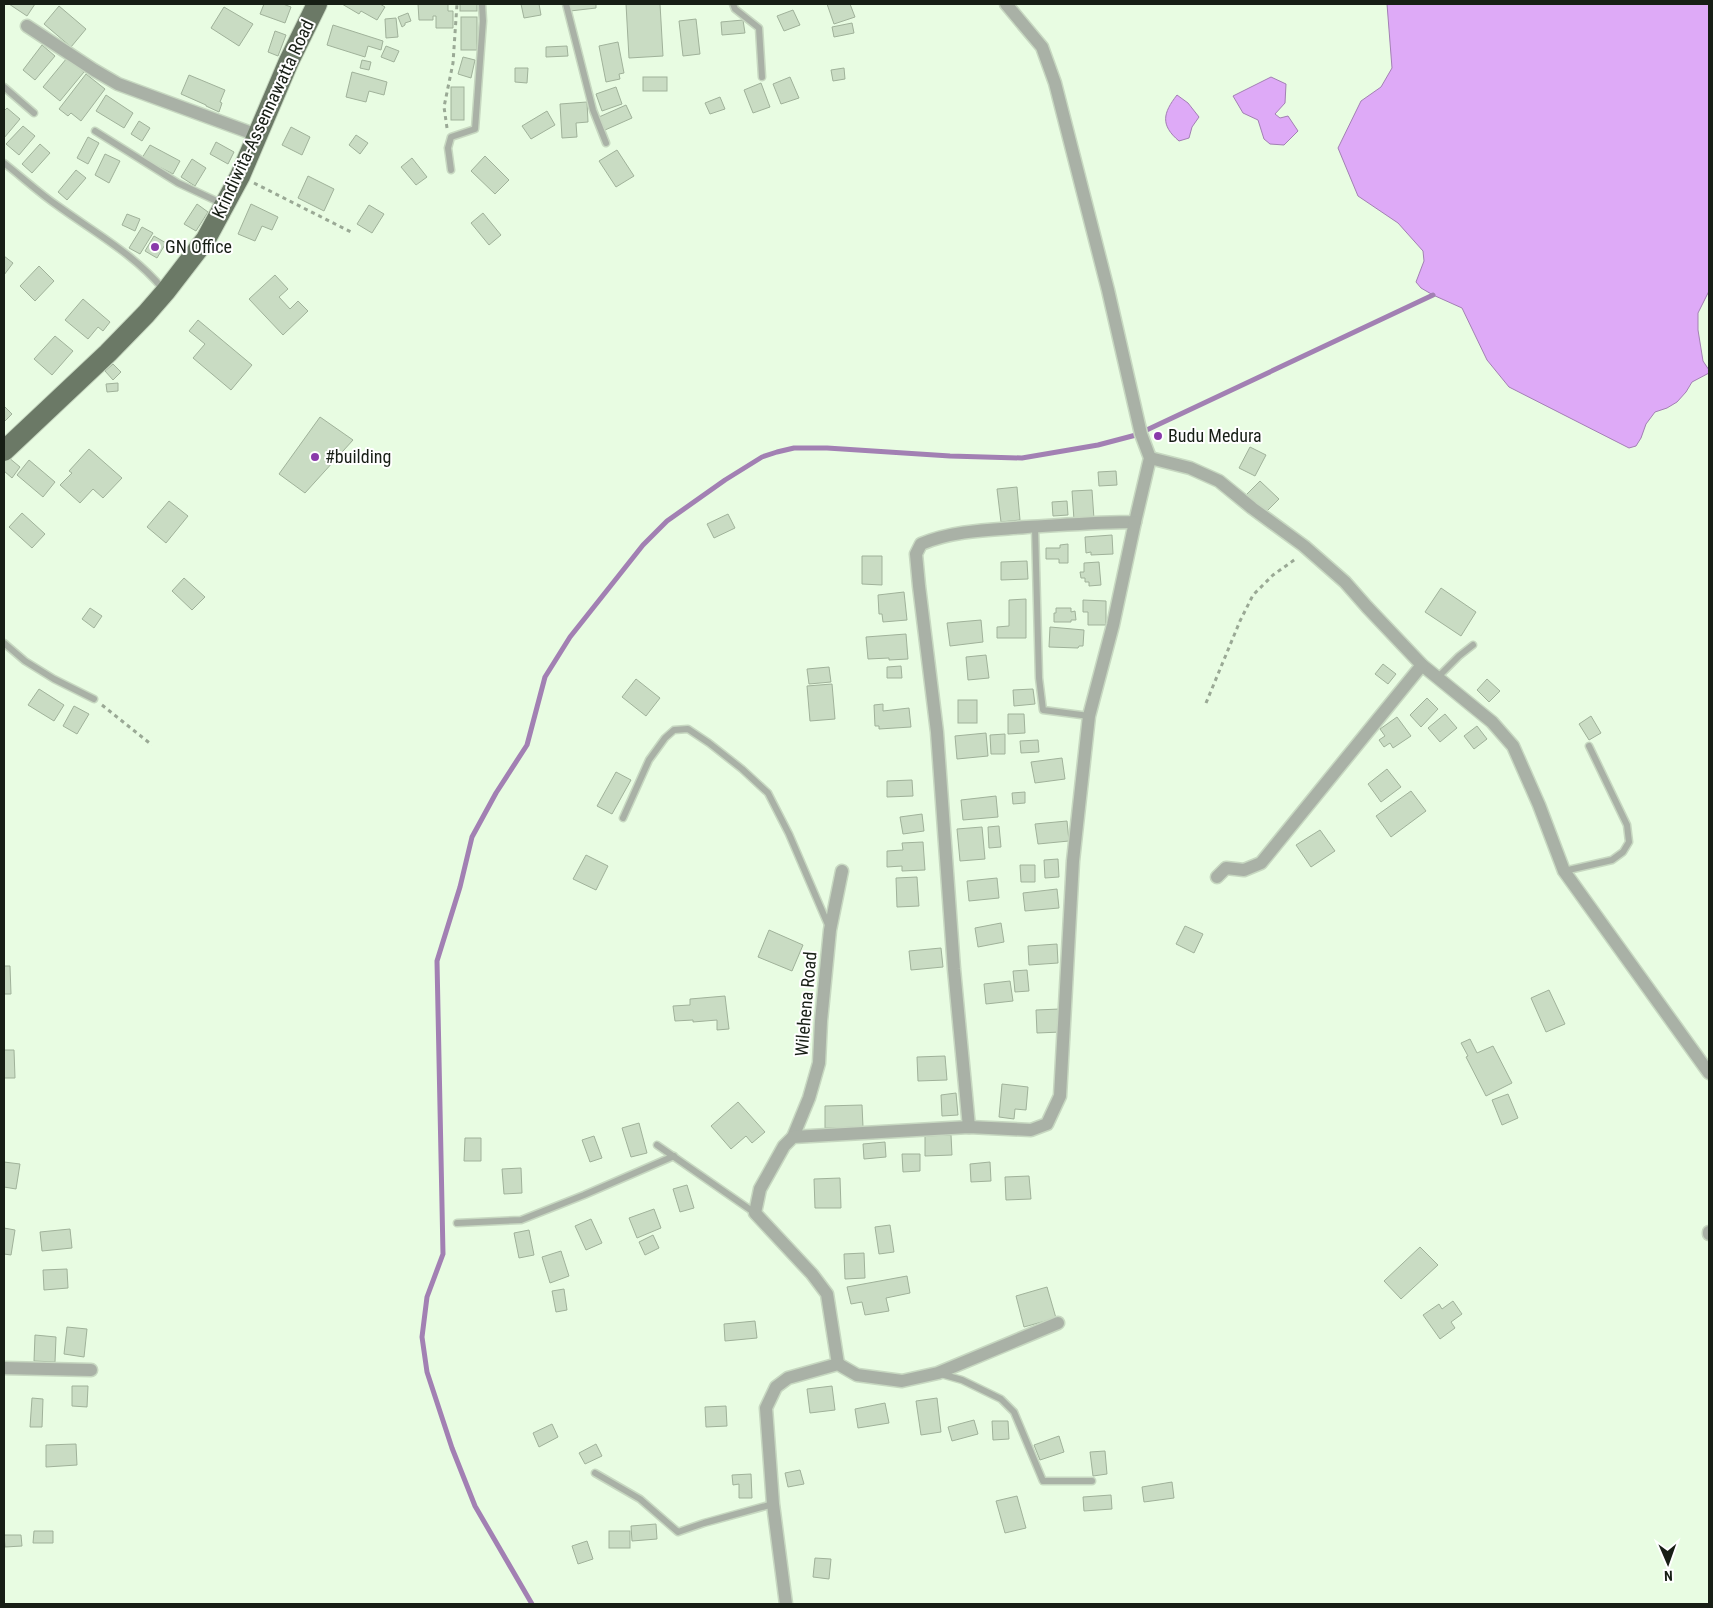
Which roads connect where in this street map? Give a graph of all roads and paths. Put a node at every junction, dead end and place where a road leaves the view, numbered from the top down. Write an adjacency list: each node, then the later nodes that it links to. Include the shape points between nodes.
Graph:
1 (317, 4): 12 (main road, Krindiwita-Assennawatta Road)
2 (456, 4): 13 (path, via 454,63 444,108)
3 (482, 4): 13 (lane, via 475,129)
4 (566, 4): 14 (lane, via 593,110)
5 (733, 4): 8 (lane, via 759,28)
6 (1006, 4): 22 (street, via 1042,47 1055,83 1141,434)
7 (27, 26): 12 (street, via 118,84)
8 (762, 78)
9 (4, 87): 10 (lane)
10 (34, 113)
11 (95, 130): 18 (lane, via 178,183)
12 (258, 136): 17 (main road, Krindiwita-Assennawatta Road)
13 (451, 138): 16 (lane, via 448,148)
14 (606, 144)
15 (4, 163): 20 (lane, via 56,205 105,238 152,276)
16 (451, 170)
17 (240, 176): 18 (main road, Krindiwita-Assennawatta Road); 19 (path)
18 (224, 204): 20 (main road, Krindiwita-Assennawatta Road, via 206,239)
19 (353, 234)
20 (166, 292): 21 (main road, Krindiwita-Assennawatta Road, via 108,353)
21 (4, 451)
22 (1150, 458): 23 (street); 25 (street, via 1190,468 1218,481)
23 (1135, 522): 24 (street); 32 (street)
24 (1035, 527): 32 (lane, via 1039,678 1043,710); 41 (street, via 975,531 936,538 921,544 916,554 937,732 954,969)
25 (1308, 551): 28 (street, via 1345,582); 31 (path, via 1273,575 1253,595)
26 (4, 643): 30 (lane, via 32,666)
27 (1473, 645): 29 (lane)
28 (1422, 665): 29 (street); 38 (street, via 1261,863 1244,870 1226,868)
29 (1437, 678): 37 (street, via 1492,722 1514,746)
30 (94, 699): 33 (path)
31 (1206, 704)
32 (1089, 716): 41 (street, via 1073,861 1060,1096 1047,1124 1031,1130)
33 (152, 745)
34 (1589, 746): 37 (lane, via 1627,825 1629,842 1623,852 1612,860)
35 (623, 818): 39 (lane, via 649,760 665,738 674,730 688,729 768,793)
36 (842, 871): 39 (street, Wilehena Road)
37 (1564, 871): 40 (street)
38 (1217, 877)
39 (830, 930): 42 (street, Wilehena Road, via 819,1063)
40 (1709, 1074)
41 (970, 1127): 42 (street)
42 (793, 1137): 45 (street, Wilehena Road, via 784,1146 760,1189)
43 (657, 1145): 44 (lane)
44 (674, 1156): 45 (lane); 46 (lane, via 521,1220)
45 (755, 1213): 48 (street, via 827,1294)
46 (457, 1223)
47 (1058, 1323): 51 (street)
48 (838, 1364): 51 (street, via 857,1375 902,1381); 54 (street, via 788,1378 776,1387 766,1408)
49 (4, 1368): 50 (street)
50 (91, 1370)
51 (938, 1373): 53 (lane, via 962,1380 1001,1399 1014,1412 1043,1482)
52 (596, 1474): 54 (lane, via 640,1499 678,1532)
53 (1092, 1481)
54 (773, 1504): 55 (street)
55 (786, 1604)

